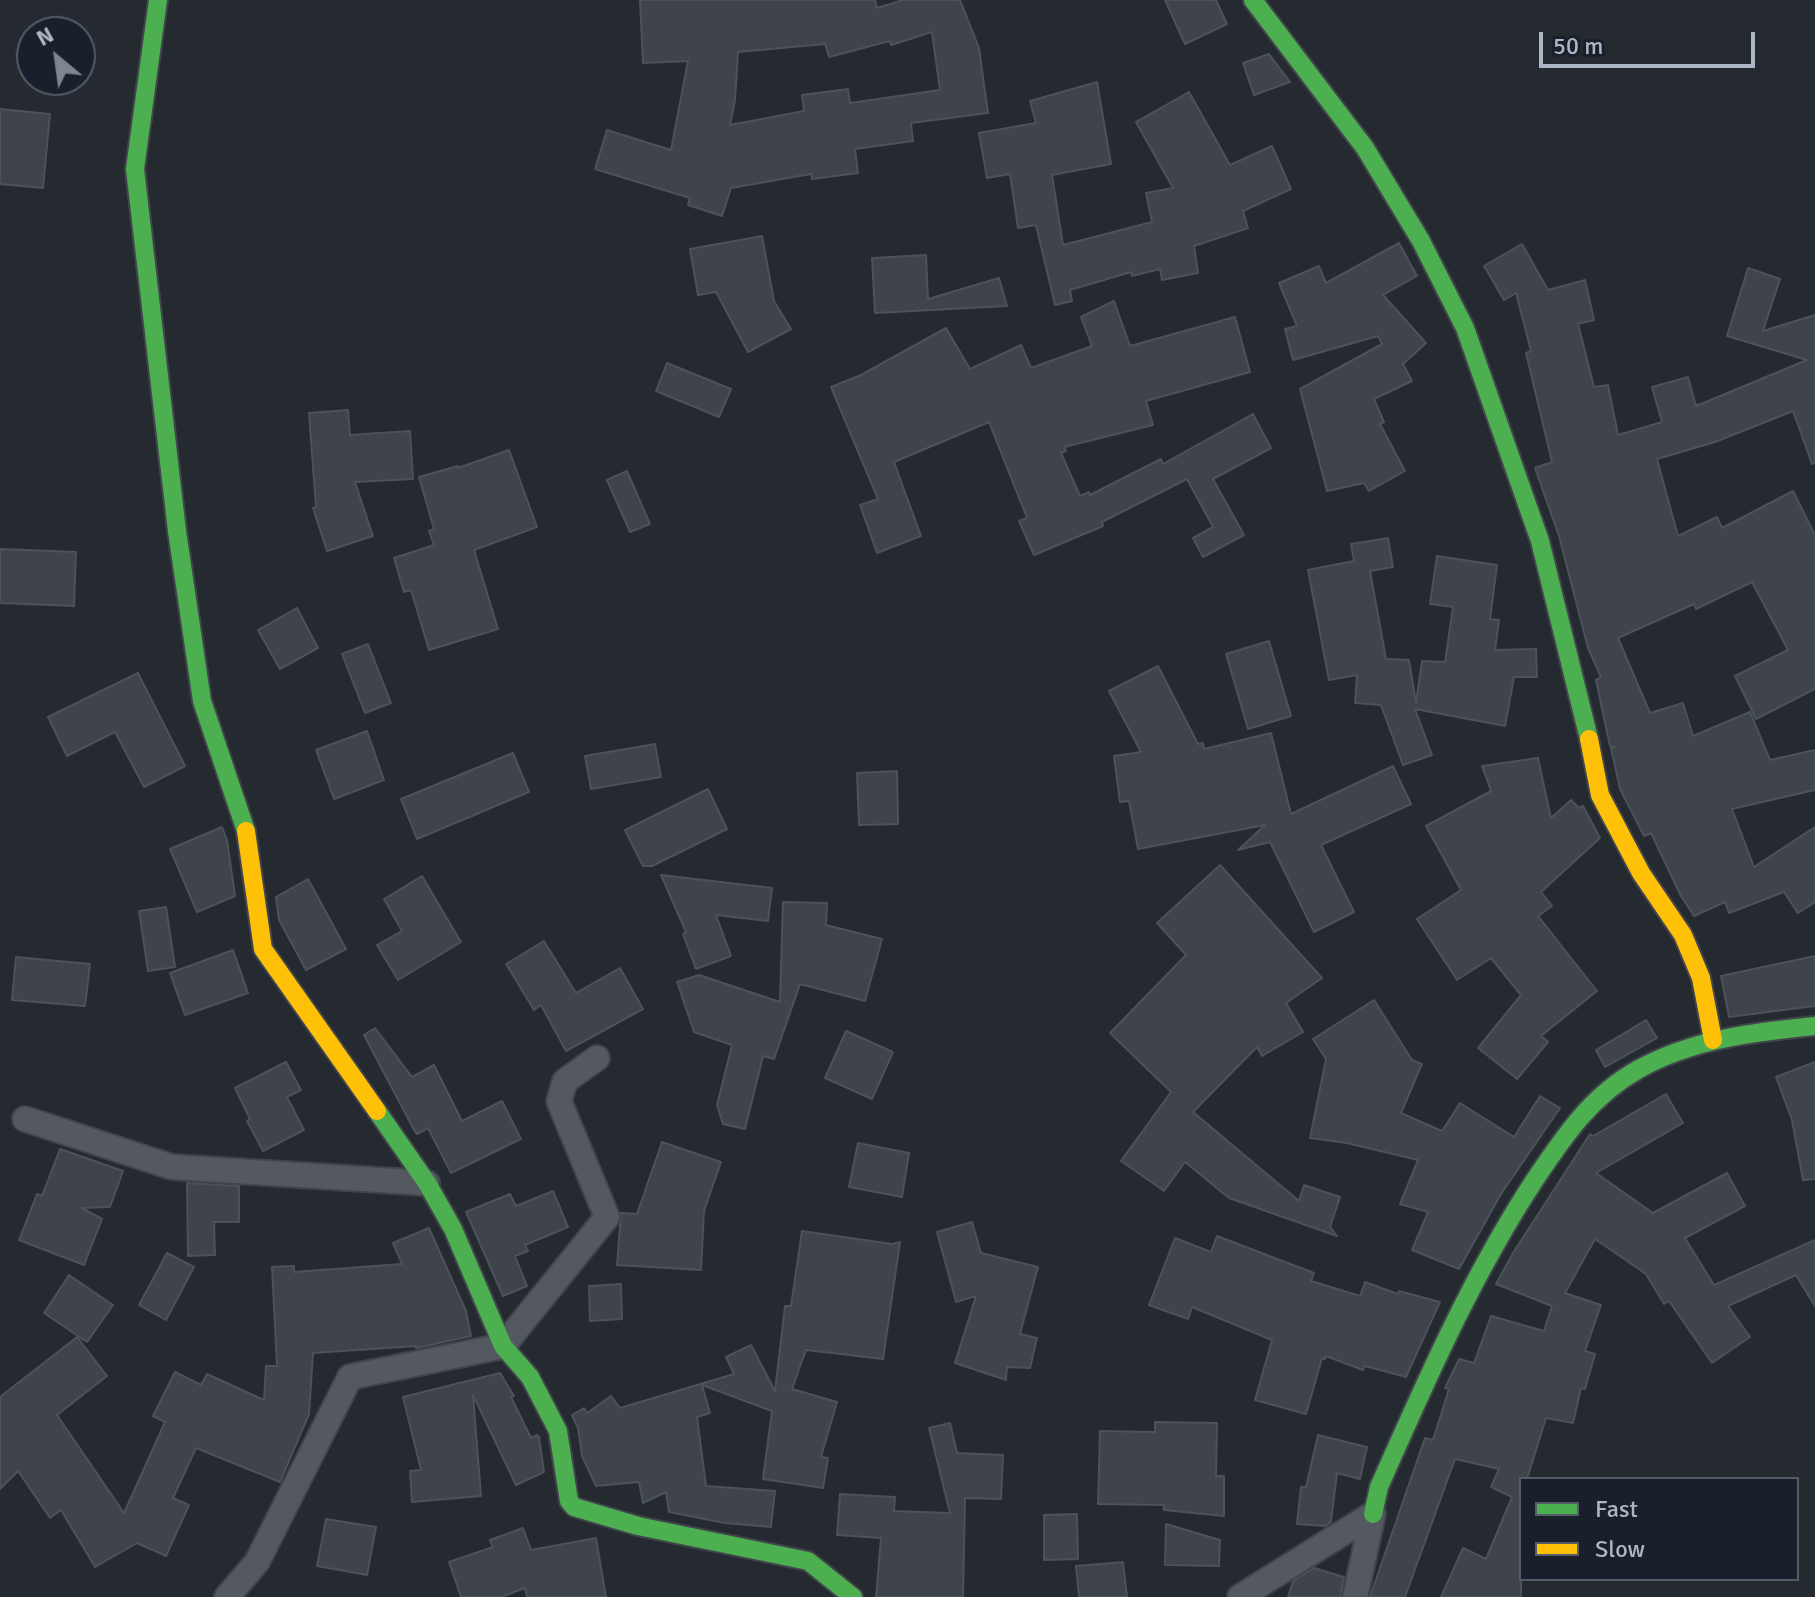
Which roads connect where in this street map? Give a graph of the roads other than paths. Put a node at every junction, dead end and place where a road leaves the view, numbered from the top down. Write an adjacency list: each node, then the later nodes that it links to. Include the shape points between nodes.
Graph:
1 (158, 0): 7 (street, via 135,169 202,701 247,835 263,949)
2 (1253, 0): 4 (street, via 1365,148 1465,328 1540,541 1600,795 1641,873 1683,935 1701,978)
3 (1815, 1026): 4 (street)
4 (1713, 1040): 9 (street, via 1649,1063 1580,1115 1521,1199 1452,1325 1379,1487)
5 (597, 1058): 8 (street, via 565,1081 559,1101 607,1217)
6 (25, 1119): 7 (street, via 172,1167)
7 (427, 1183): 8 (street, via 453,1229)
8 (503, 1346): 10 (street, via 350,1377 257,1562); 11 (street, via 530,1377 558,1431 574,1507 638,1526 808,1561)
9 (1373, 1514): 12 (street); 13 (street)
10 (227, 1597)
11 (853, 1597)
12 (1240, 1597)
13 (1355, 1597)

